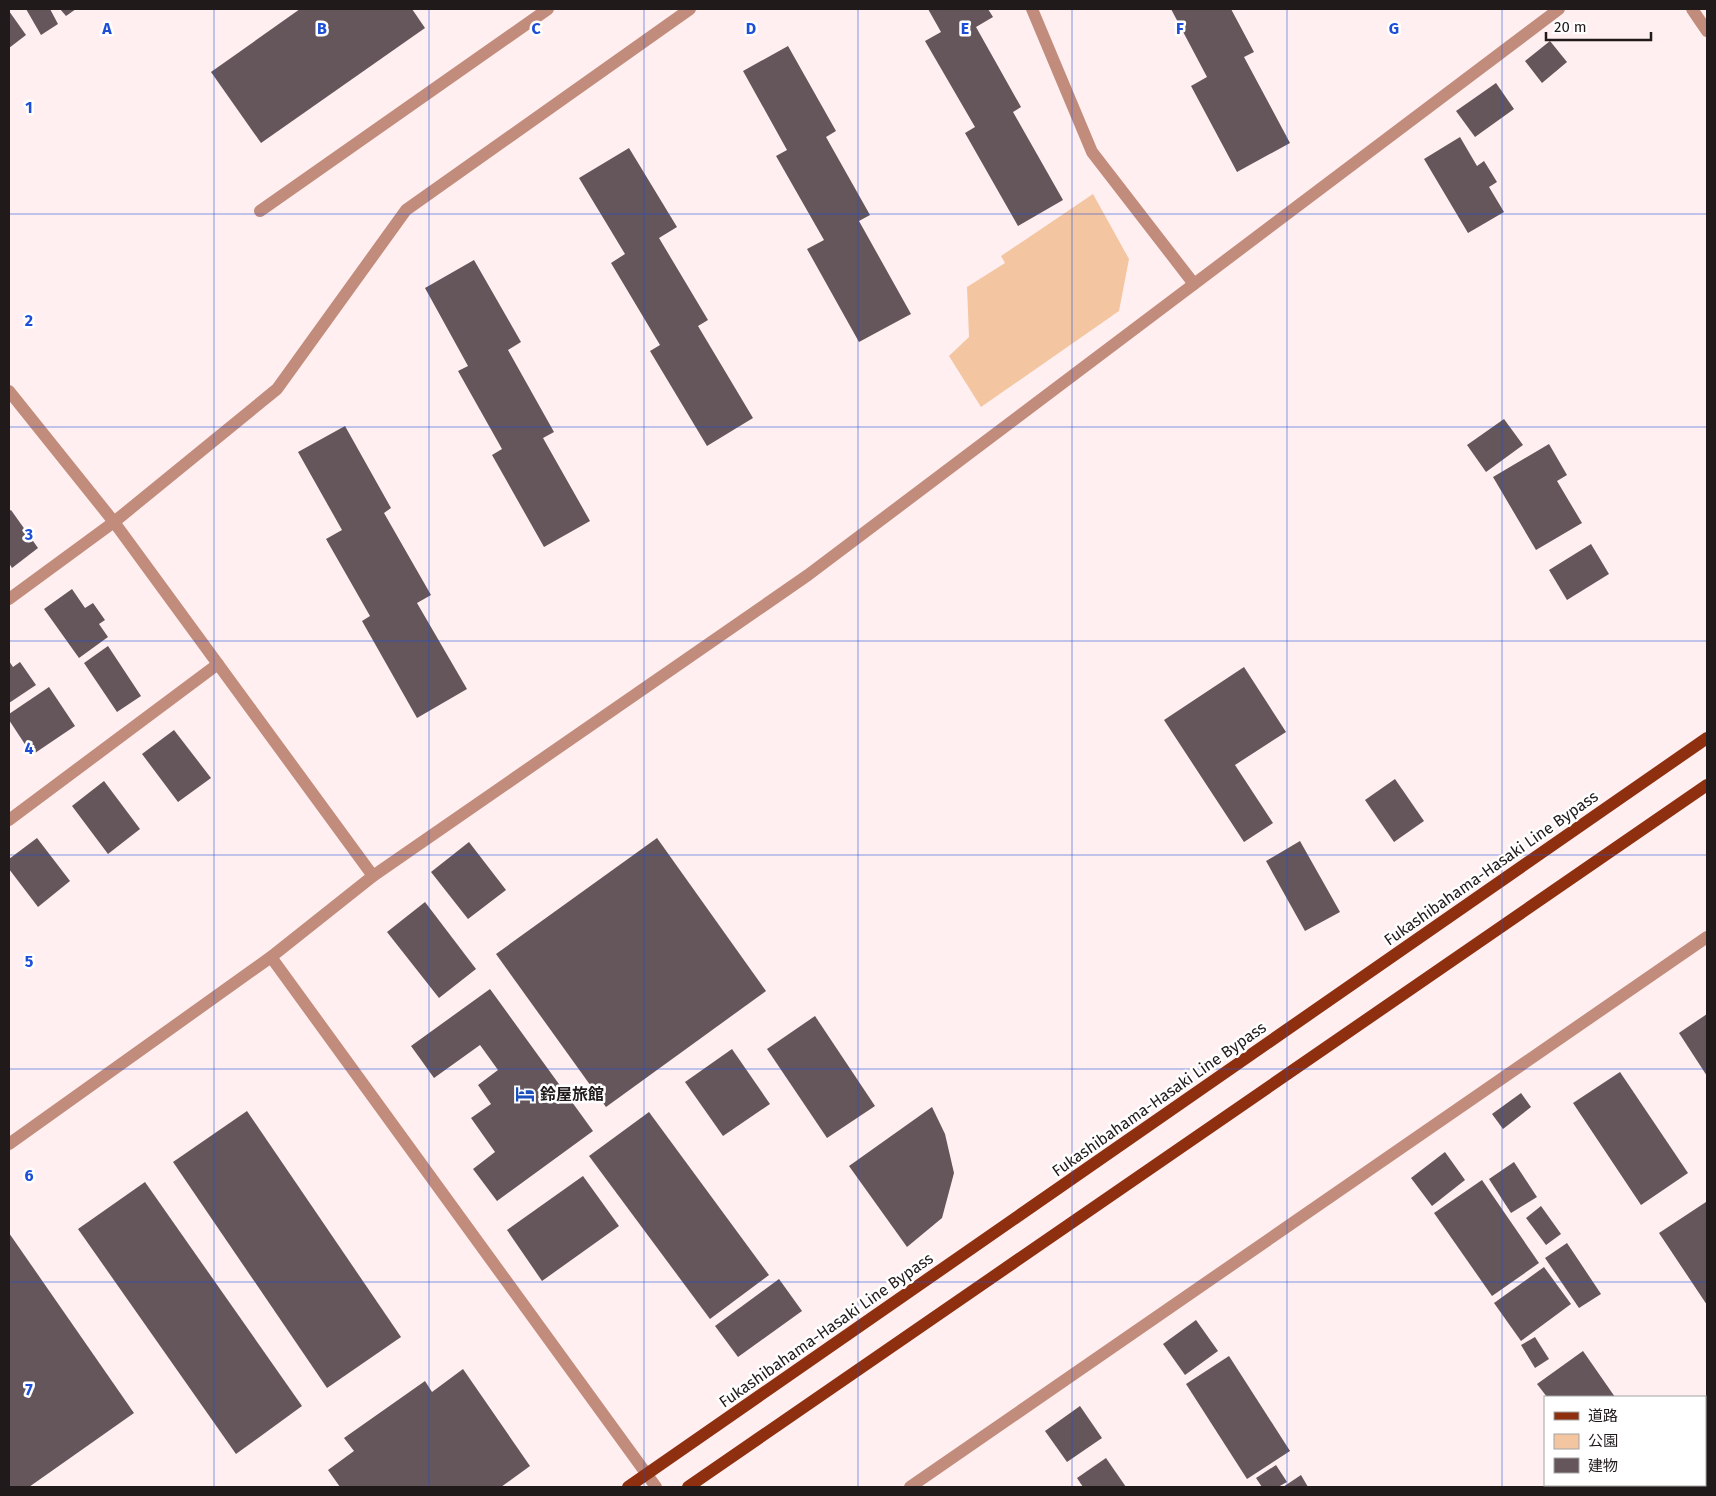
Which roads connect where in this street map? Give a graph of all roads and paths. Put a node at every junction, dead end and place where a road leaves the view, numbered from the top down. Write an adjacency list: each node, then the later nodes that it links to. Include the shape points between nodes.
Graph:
1 (548, 9): 7 (street)
2 (690, 9): 10 (street, via 406,210 277,389)
3 (1032, 9): 8 (street, via 1092,152)
4 (1559, 9): 8 (street)
5 (1692, 9): 6 (street)
6 (1707, 31)
7 (260, 211)
8 (1194, 284): 16 (street, via 808,575)
9 (9, 391): 10 (street)
10 (114, 522): 11 (street); 12 (street)
11 (9, 599)
12 (218, 664): 15 (street); 16 (street)
13 (1707, 738): 20 (main road, Fukashibahama-Hasaki Line Bypass)
14 (1707, 784): 23 (main road)
15 (9, 820)
16 (373, 876): 18 (street)
17 (1707, 937): 24 (street)
18 (271, 957): 19 (street); 20 (street)
19 (9, 1144)
20 (647, 1474): 21 (main road, Fukashibahama-Hasaki Line Bypass); 22 (street)
21 (628, 1487)
22 (656, 1487)
23 (688, 1487)
24 (910, 1487)

